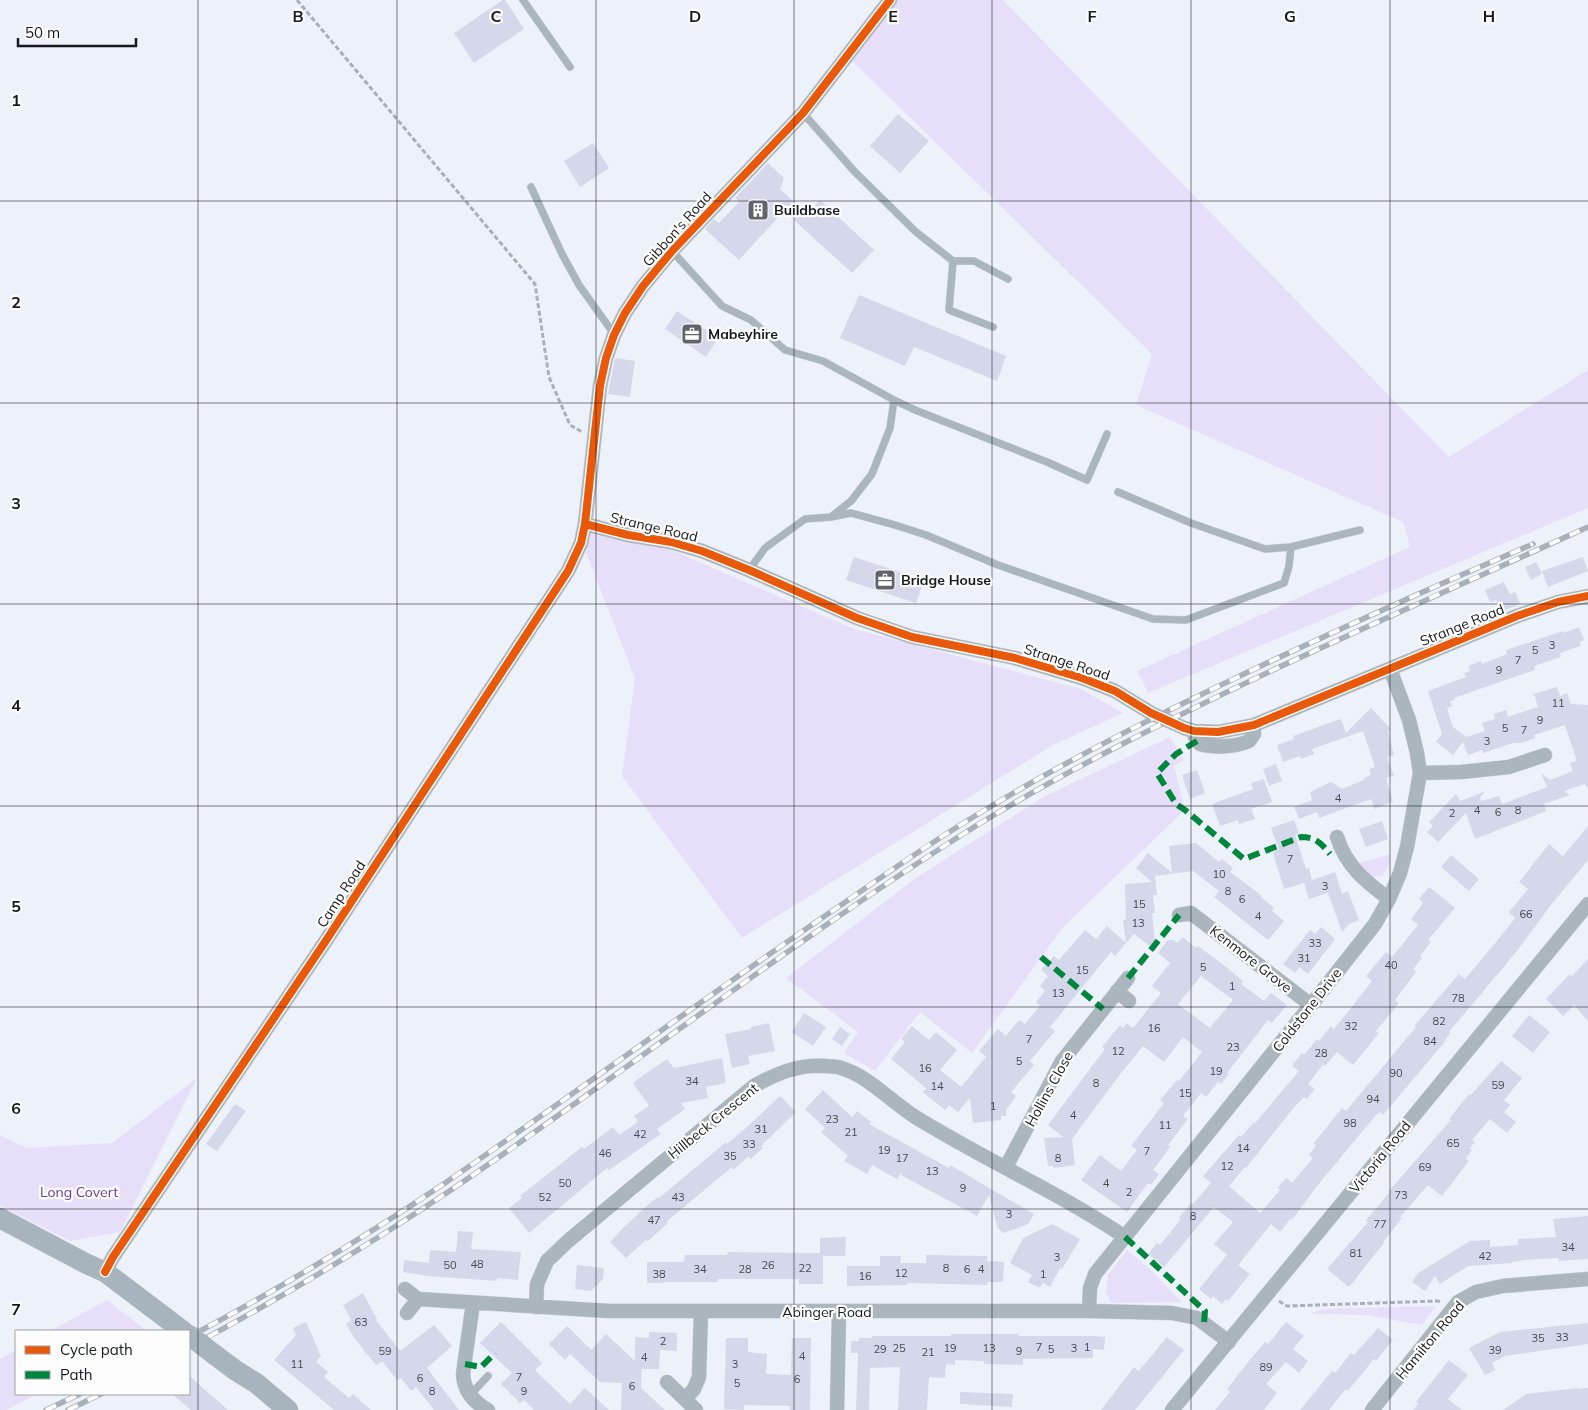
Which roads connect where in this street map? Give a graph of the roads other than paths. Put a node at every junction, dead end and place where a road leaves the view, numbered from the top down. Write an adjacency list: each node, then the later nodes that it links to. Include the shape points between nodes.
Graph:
1 (523, 0): 3 (lane)
2 (890, 0): 4 (street, Gibbon's Road)
3 (570, 67)
4 (803, 112): 6 (street, Gibbon's Road); 7 (lane, via 854,171 916,232)
5 (531, 187): 10 (lane, via 562,254)
6 (672, 251): 10 (street, Gibbon's Road, via 643,286); 11 (lane, via 722,306 751,320 785,350 823,361)
7 (953, 261): 8 (lane, via 974,260); 9 (lane, via 949,310)
8 (1008, 279)
9 (993, 327)
10 (614, 335): 15 (street, Gibbon's Road, via 600,386)
11 (894, 400): 12 (lane, via 1087,480); 14 (lane, via 890,428 872,474 851,501)
12 (1107, 434)
13 (1118, 492): 17 (lane, via 1265,550)
14 (831, 517): 17 (lane, via 850,513 895,525 1152,619 1186,620 1284,582); 18 (lane, via 805,518 765,548)
15 (585, 524): 18 (street, Strange Road, via 671,542); 35 (street, Camp Road, via 581,543 568,571)
16 (1360, 530): 17 (lane)
17 (1290, 547)
18 (749, 570): 20 (street, Strange Road, via 857,618 912,636 1015,658 1082,678 1194,731 1218,732 1254,725)
19 (1588, 596): 20 (street, Strange Road, via 1517,616)
20 (1390, 668): 22 (street, Coldstone Drive, via 1410,720)
21 (1545, 755): 22 (street, via 1518,770)
22 (1420, 773): 24 (street, Coldstone Drive, via 1407,847)
23 (1336, 847): 24 (street, via 1363,879)
24 (1390, 899): 31 (street, Coldstone Drive, via 1375,924)
25 (1588, 904): 27 (street, Victoria Road)
26 (1187, 910): 31 (street, Kenmore Grove)
27 (1583, 922): 47 (street, Victoria Road)
28 (1128, 978): 29 (street, Hollins Close)
29 (1117, 991): 30 (street); 32 (street, Hollins Close, via 1062,1061)
30 (1129, 1001)
31 (1311, 1005): 34 (street, Coldstone Drive)
32 (1006, 1168): 34 (street, Hillbeck Crescent); 40 (street, Hillbeck Crescent, via 915,1117 868,1081 841,1067 797,1067 754,1086 568,1241 547,1261 537,1284)
33 (0, 1218): 35 (street)
34 (1125, 1237): 42 (street, Coldstone Drive, via 1095,1274)
35 (105, 1272): 45 (street)
36 (1588, 1279): 57 (street, Hamilton Road, via 1502,1286 1476,1292 1458,1302)
37 (405, 1289): 38 (street)
38 (418, 1299): 39 (street, Abinger Road); 44 (street)
39 (473, 1303): 40 (street, Abinger Road); 50 (street, via 463,1374)
40 (536, 1307): 41 (street, Abinger Road)
41 (701, 1311): 43 (street, Abinger Road); 51 (street, via 699,1377)
42 (1089, 1311): 43 (street, Abinger Road); 47 (street, Abinger Road, via 1190,1316)
43 (839, 1312): 55 (street)
44 (407, 1313)
45 (182, 1330)
46 (190, 1336): 52 (street, bridge, via 256,1383)
47 (1229, 1342): 56 (street, Victoria Road)
48 (488, 1376): 50 (lane)
49 (667, 1382): 51 (street)
50 (470, 1395): 53 (street)
51 (685, 1399): 54 (street)
52 (281, 1408)
53 (488, 1410)
54 (696, 1410)
55 (838, 1410)
56 (1172, 1410)
57 (1372, 1410)

